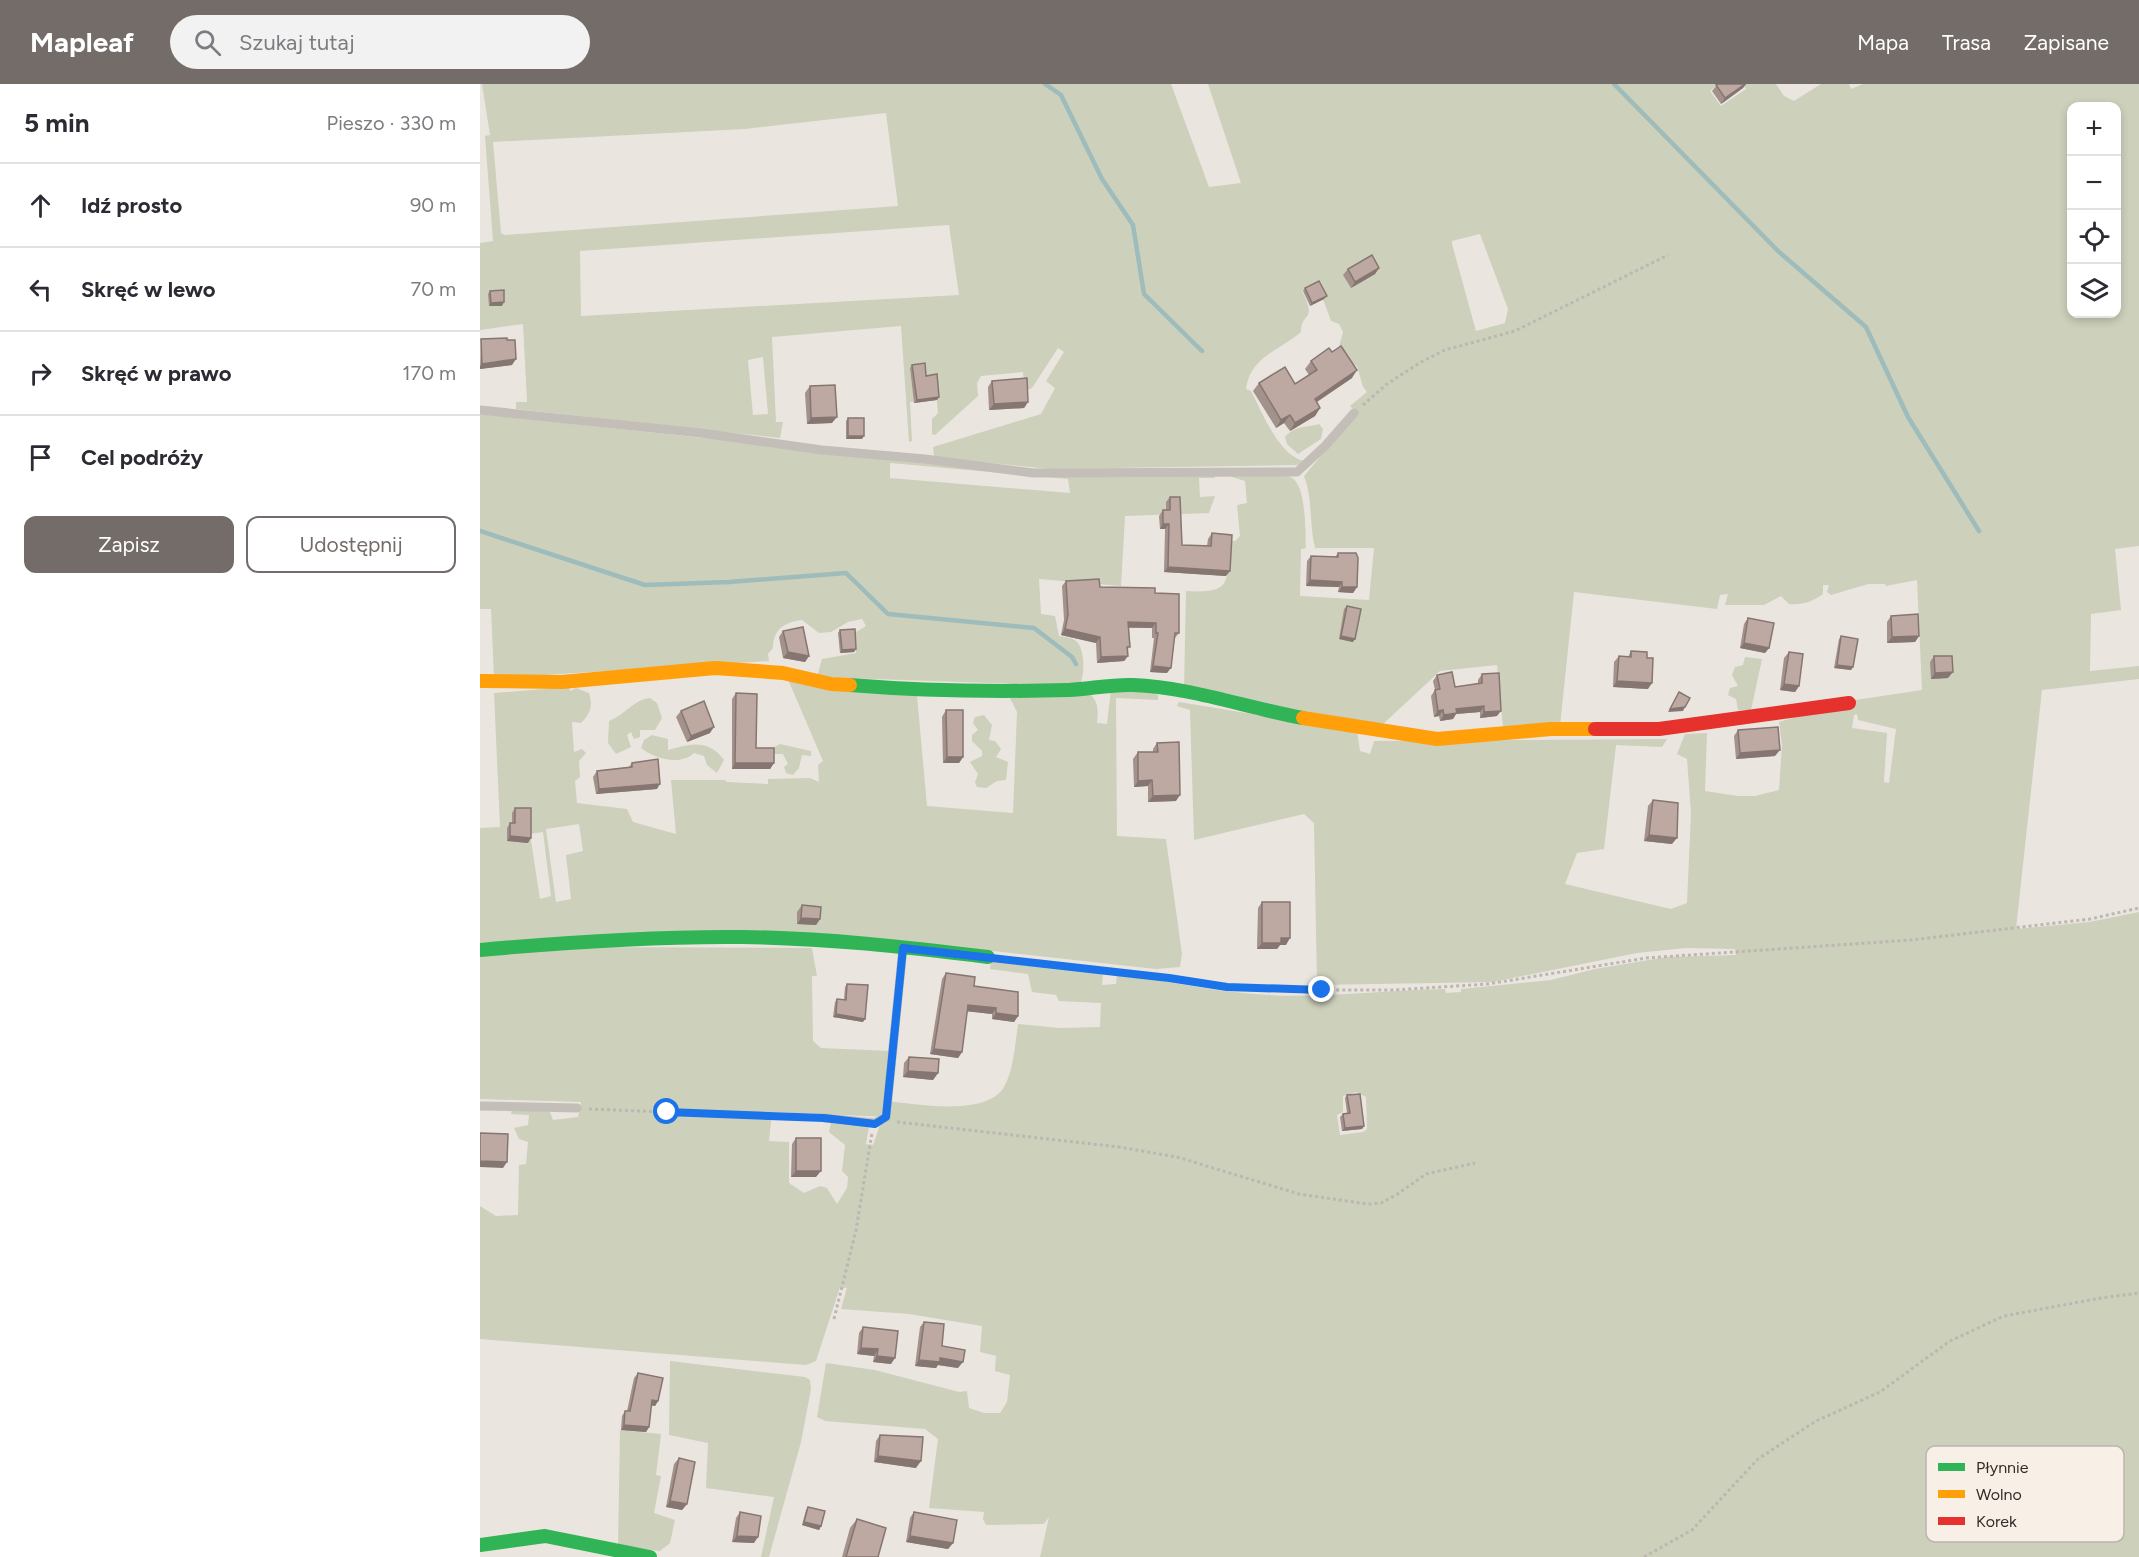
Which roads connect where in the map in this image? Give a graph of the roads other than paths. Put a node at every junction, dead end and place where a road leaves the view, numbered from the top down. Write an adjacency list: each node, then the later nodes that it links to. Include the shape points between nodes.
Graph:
1 (480, 410): 2 (lane, via 1032,473 1297,472)
2 (1354, 413)
3 (480, 681): 4 (street, via 588,682 756,670 799,674 831,684 931,693 992,694 1131,684 1165,688 1256,710 1437,739 1551,729 1659,729)
4 (1849, 703)
5 (903, 948): 6 (street, via 745,937); 7 (street); 10 (lane, via 886,1117 878,1122)
6 (480, 950)
7 (988, 957)
8 (480, 1106): 9 (lane)
9 (577, 1108)
10 (824, 1118)
11 (480, 1545): 12 (street, via 545,1536)
12 (650, 1557)

